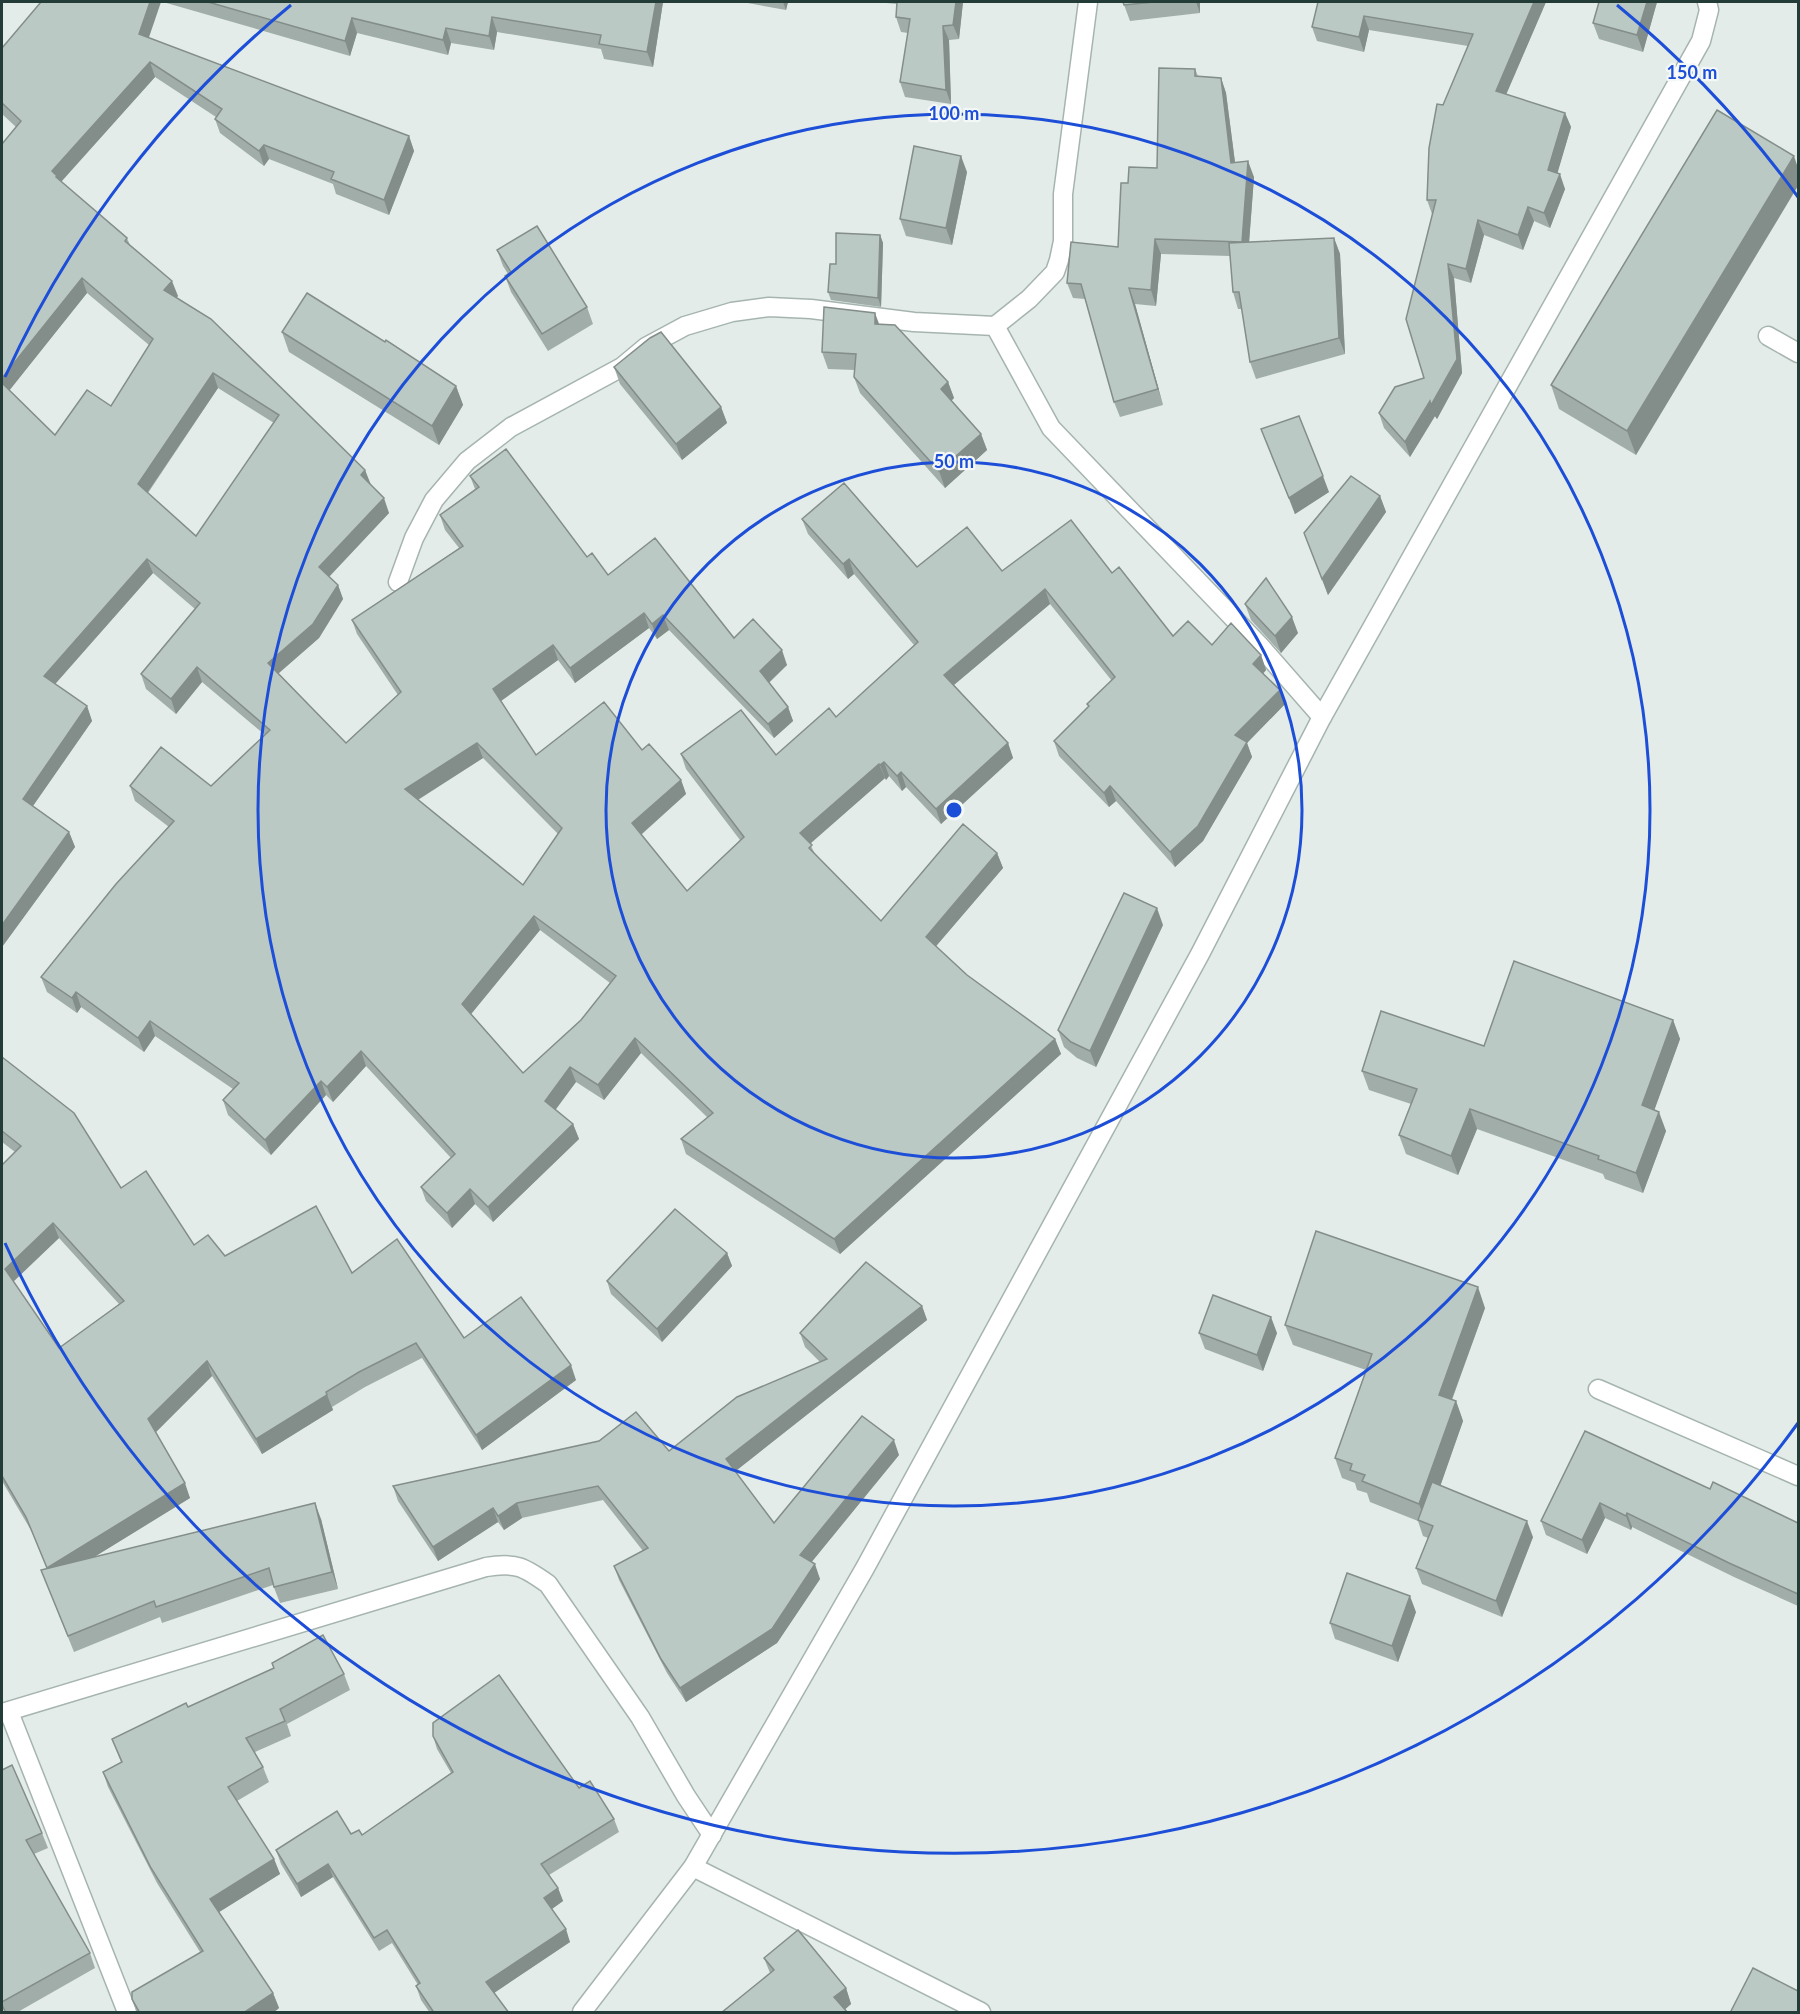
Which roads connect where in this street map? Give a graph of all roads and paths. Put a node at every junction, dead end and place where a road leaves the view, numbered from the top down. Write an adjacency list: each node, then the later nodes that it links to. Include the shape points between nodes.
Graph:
1 (1088, 2): 3 (street, via 1063,194 1064,241 1059,260 1055,272 1029,299)
2 (1707, 2): 7 (street, via 1709,10 1701,41)
3 (995, 326): 6 (street, via 769,307 732,312 685,326 646,347 622,367 511,427 467,461 434,500 414,538); 7 (street, via 1052,428 1260,646)
4 (1768, 336): 5 (street)
5 (1798, 353)
6 (398, 582)
7 (1322, 717): 11 (street, via 1200,954 1019,1288)
8 (1598, 1389): 9 (street)
9 (1798, 1476)
10 (5, 1713): 11 (street, via 506,1564 528,1569 548,1584 640,1717); 13 (street)
11 (712, 1835): 12 (street)
12 (693, 1867): 14 (street); 15 (street)
13 (127, 2013)
14 (582, 2013)
15 (981, 2013)

